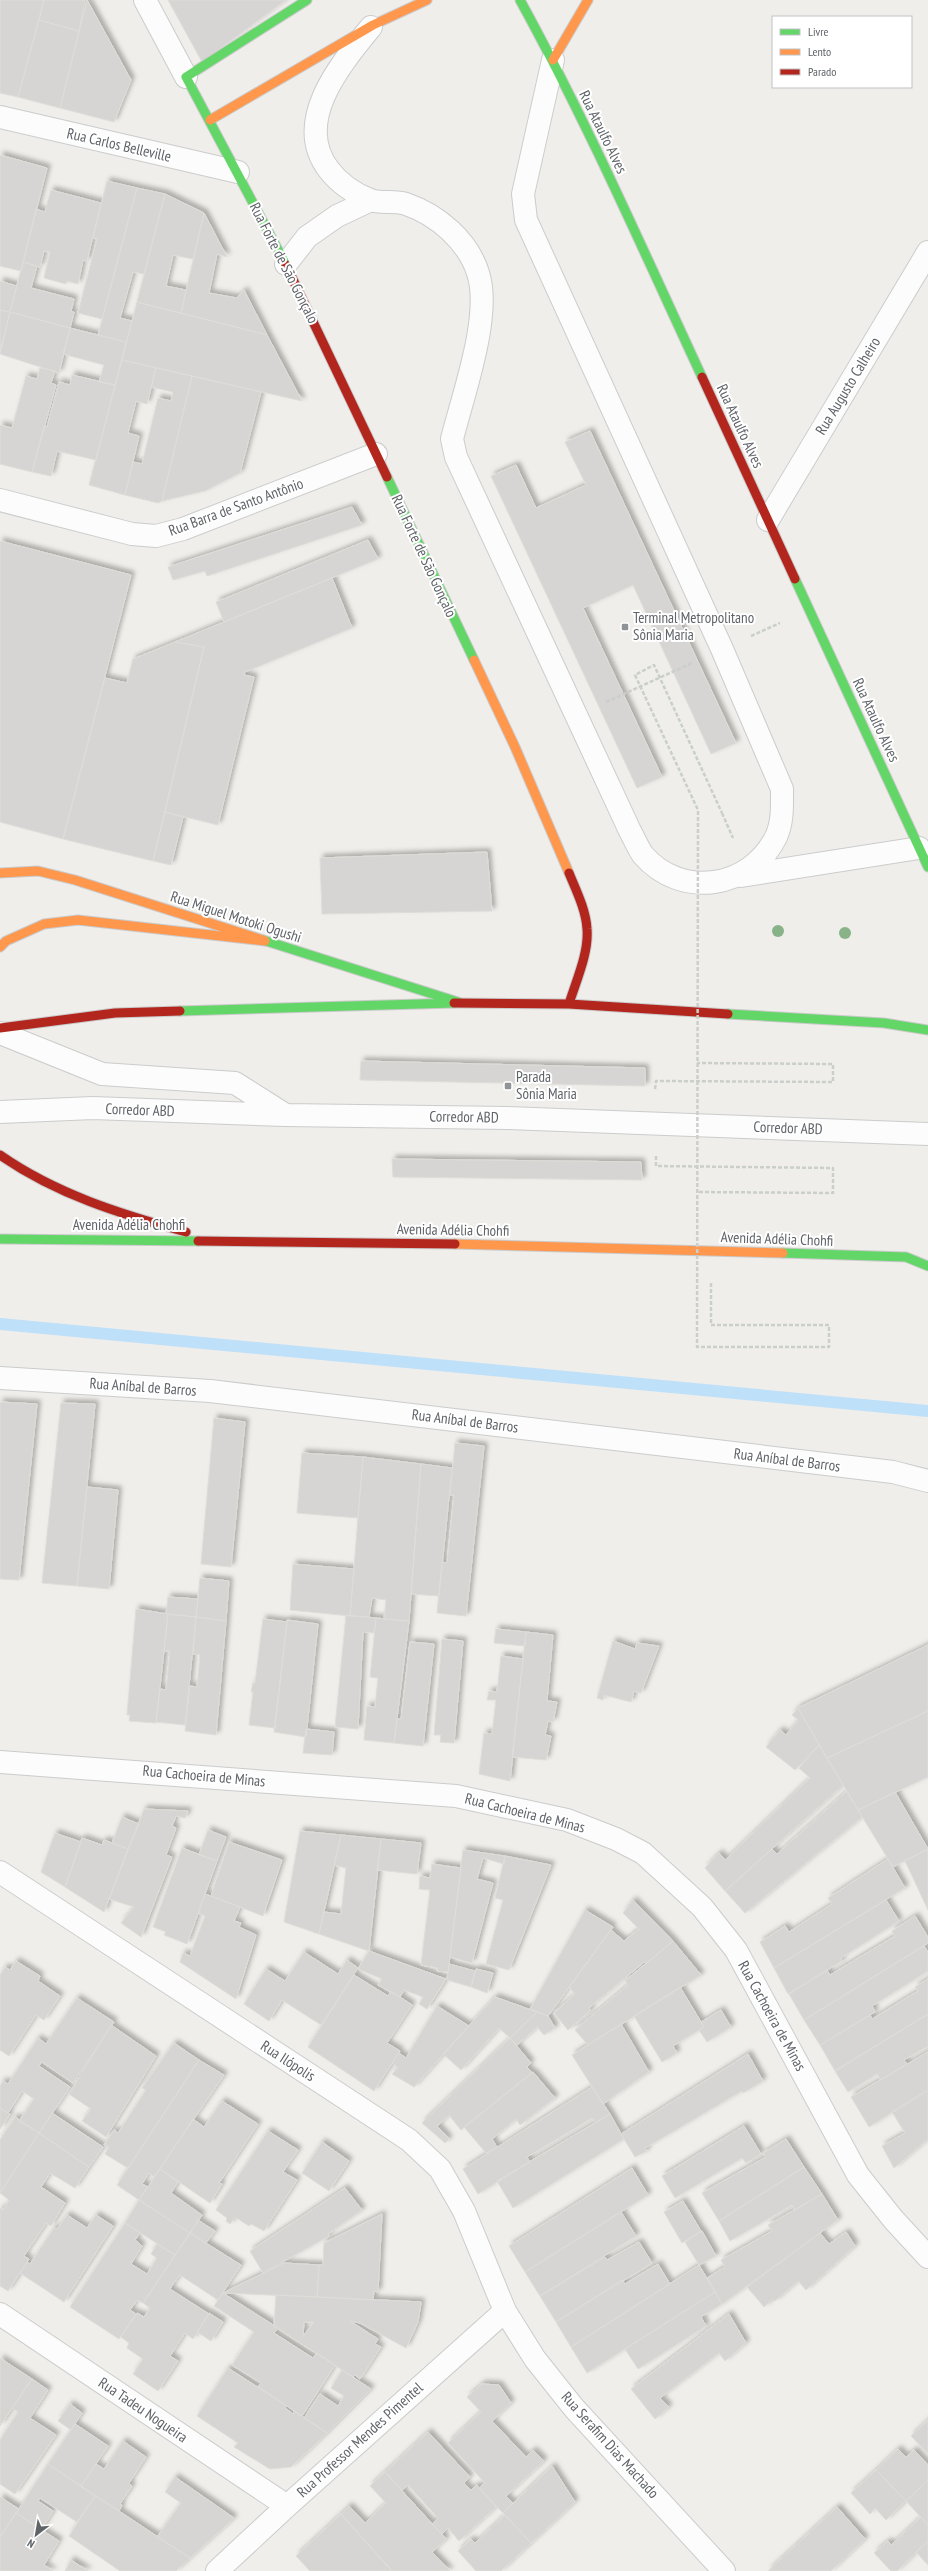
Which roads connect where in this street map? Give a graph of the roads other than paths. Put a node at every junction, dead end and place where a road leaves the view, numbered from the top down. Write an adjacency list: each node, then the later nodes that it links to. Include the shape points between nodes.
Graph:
1 (145, 0): 8 (street, Rua Forte de São Gonçalo)
2 (307, 0): 8 (main road)
3 (426, 0): 6 (main road)
4 (520, 0): 7 (main road, Rua Ataulfo Alves)
5 (588, 0): 7 (main road)
6 (373, 25): 10 (main road); 12 (street, via 345,59 322,98 314,132 320,158 337,180)
7 (553, 60): 17 (main road, Rua Ataulfo Alves); 20 (street, via 523,194 526,220 722,649 782,789 782,813 776,836 763,856)
8 (186, 77): 10 (main road, Rua Forte de São Gonçalo)
9 (0, 117): 11 (street, Rua Carlos Belleville)
10 (210, 120): 11 (main road, Rua Forte de São Gonçalo)
11 (238, 172): 14 (main road, Rua Forte de São Gonçalo)
12 (371, 200): 14 (street, via 337,216 307,237); 20 (street, via 406,204 440,222 466,248 478,274 483,304 452,439 456,457 630,831 643,854 665,872 691,882 719,882)
13 (928, 252): 17 (street, Rua Augusto Calheiro)
14 (286, 264): 15 (main road, Rua Forte de São Gonçalo)
15 (376, 454): 16 (street, Rua Barra de Santo Antônio, via 182,529 156,536 132,534); 24 (main road, Rua Forte de São Gonçalo, via 515,747 578,894 586,929 583,959)
16 (0, 500)
17 (768, 520): 18 (main road, Rua Ataulfo Alves)
18 (925, 854): 20 (street)
19 (0, 873): 21 (main road, Rua Miguel Motoki Ogushi, via 38,871)
20 (739, 876)
21 (265, 941): 22 (main road, via 78,920 44,924 6,941); 23 (main road, Rua Miguel Motoki Ogushi)
22 (0, 947)
23 (461, 1003): 24 (main road); 25 (main road, via 129,1012)
24 (569, 1004): 26 (main road, via 884,1023)
25 (0, 1028)
26 (928, 1030)
27 (0, 1033): 29 (street, via 102,1074 235,1083)
28 (0, 1112): 29 (street, Corredor ABD, via 93,1108)
29 (285, 1115): 30 (street, Corredor ABD, via 507,1118)
30 (928, 1134)
31 (0, 1155): 33 (main road, via 20,1171 108,1208)
32 (0, 1239): 33 (main road, Avenida Adélia Chohfi)
33 (219, 1240): 34 (main road, Avenida Adélia Chohfi, via 512,1244 906,1257)
34 (928, 1266)
35 (0, 1378): 36 (street, Rua Aníbal de Barros, via 210,1391 893,1472)
36 (928, 1481)
37 (0, 1762): 39 (street, Rua Cachoeira de Minas, via 456,1796 567,1820 616,1839 643,1853 702,1907 736,1950 858,2175 892,2219)
38 (0, 1872): 40 (street, Rua Ilópolis, via 409,2140 440,2169 464,2211)
39 (928, 2257)
40 (505, 2311): 42 (street, Rua Professor Mendes Pimentel); 44 (street, Rua Serafim Dias Machado, via 535,2360 574,2408)
41 (0, 2314): 42 (street, Rua Tadeu Nogueira)
42 (287, 2506): 43 (street, Rua Professor Mendes Pimentel)
43 (217, 2571)
44 (724, 2571)

